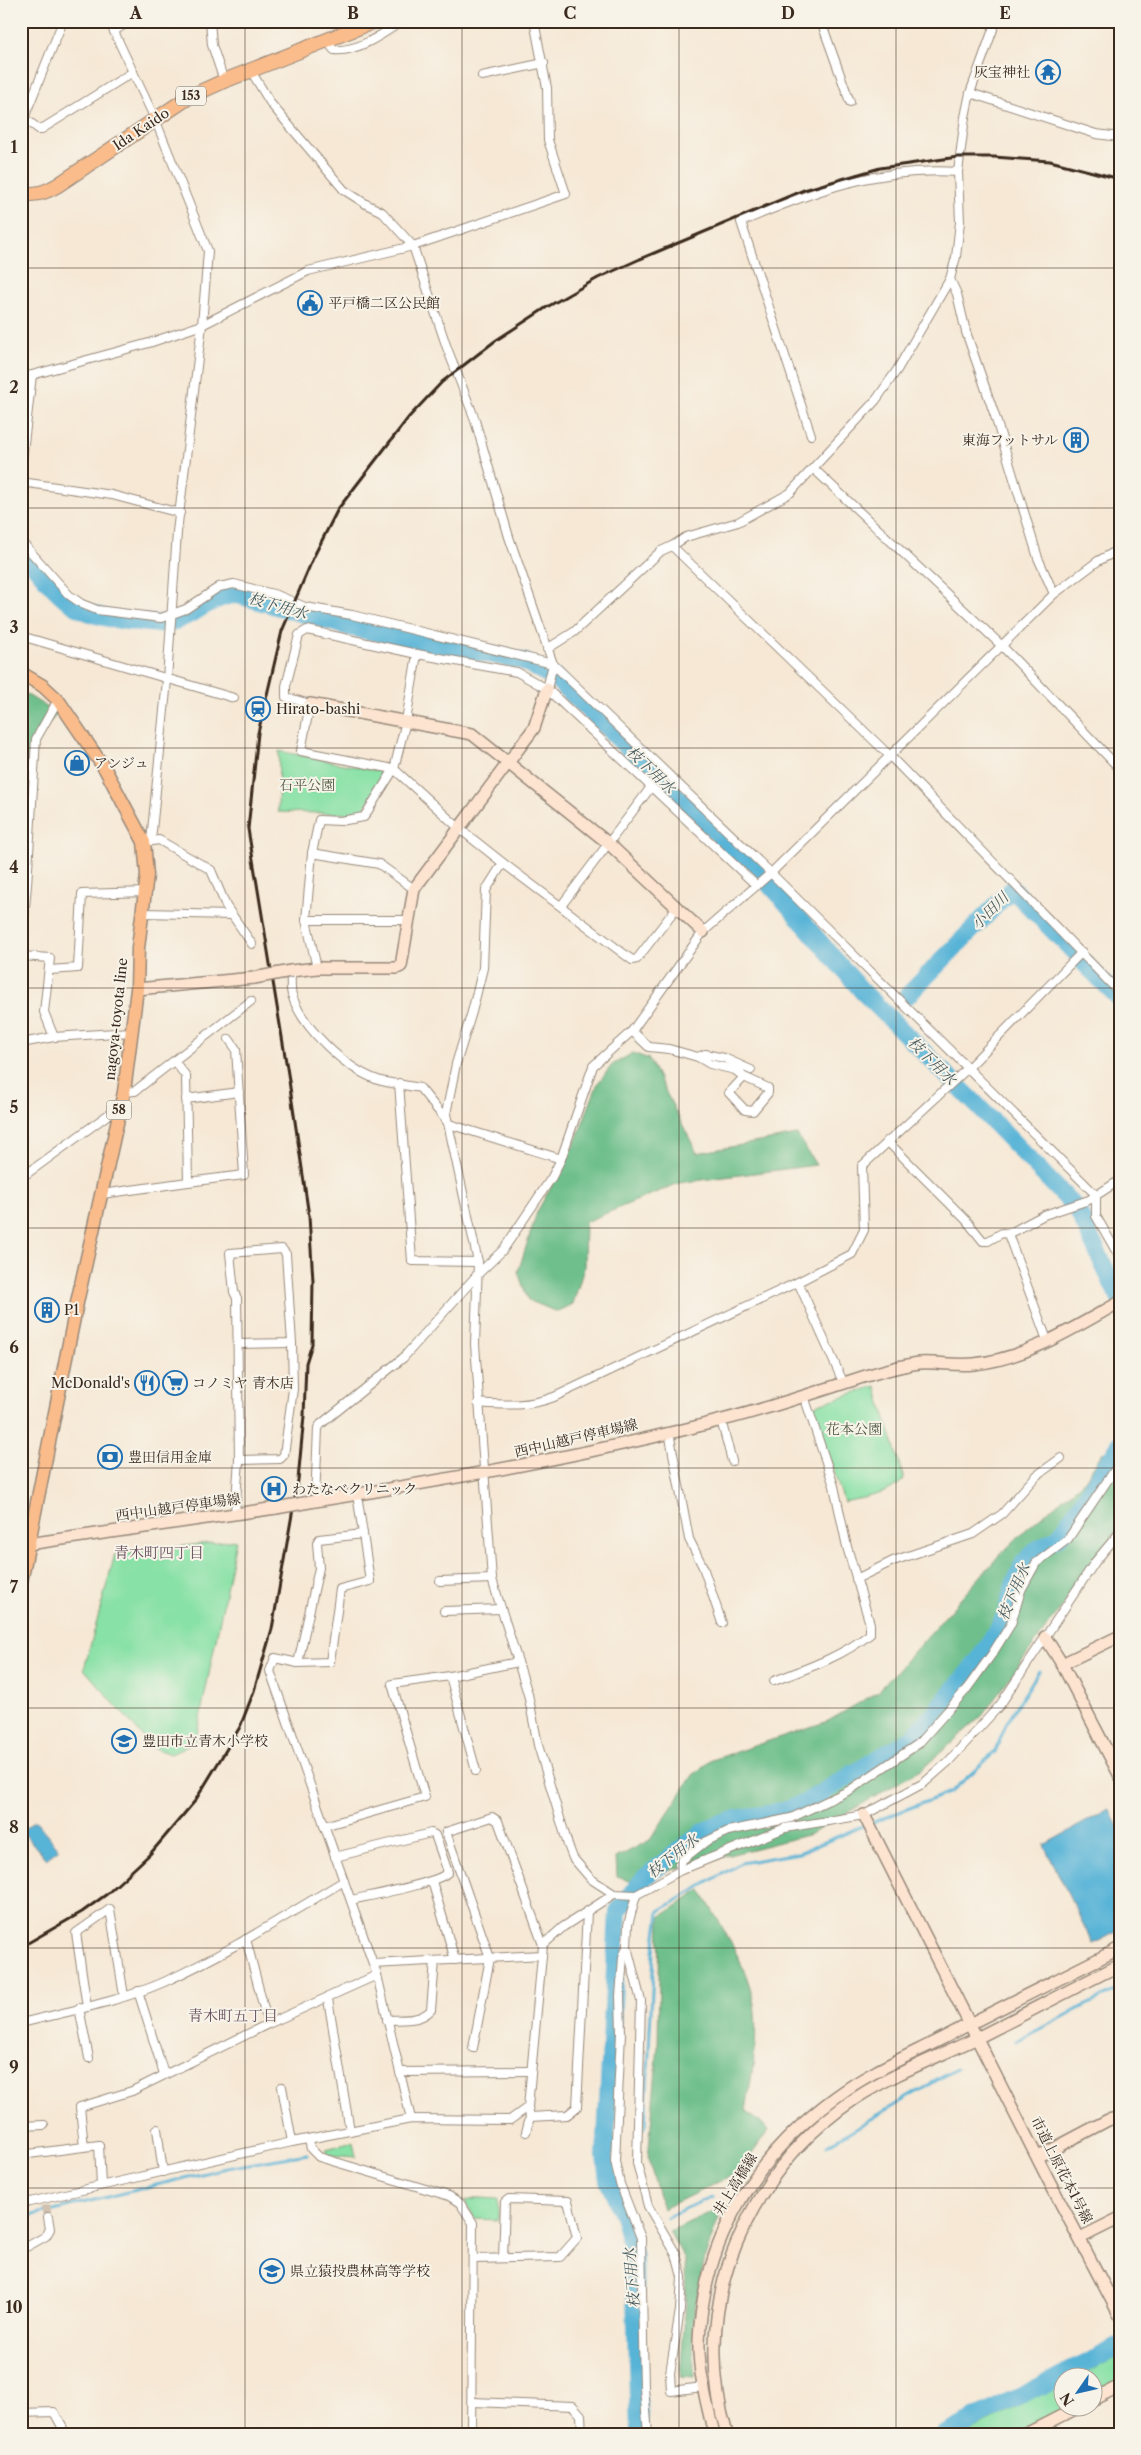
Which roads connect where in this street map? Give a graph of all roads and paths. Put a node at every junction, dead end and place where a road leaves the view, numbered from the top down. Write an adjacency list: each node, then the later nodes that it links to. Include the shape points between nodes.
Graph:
1 (64, 21): 14 (street, via 24,118 40,130)
2 (109, 21): 10 (street)
3 (130, 21): 10 (street)
4 (210, 21): 16 (street, via 212,45)
5 (375, 21): 11 (highway, Ida Kaido / 153)
6 (402, 21): 11 (street, via 372,40 344,51 334,50)
7 (534, 21): 12 (street)
8 (792, 21): 18 (street, via 820,23 823,27)
9 (996, 21): 17 (street)
10 (114, 31): 14 (street)
11 (326, 40): 13 (highway, Ida Kaido / 153)
12 (544, 63): 15 (street); 23 (street, via 548,140 566,194)
13 (251, 71): 16 (highway, Ida Kaido / 153); 23 (street, via 271,104 344,190 382,212)
14 (133, 72): 19 (street)
15 (482, 76)
16 (224, 81): 19 (highway, Ida Kaido / 153, via 189,97)
17 (970, 93): 20 (street, via 1096,134); 21 (street)
18 (850, 102)
19 (155, 119): 22 (highway, Ida Kaido / 153, via 58,185 44,192); 25 (street, via 208,251)
20 (1120, 137)
21 (958, 172): 24 (street, via 960,222); 28 (street, via 903,171 857,181 796,198 741,222)
22 (21, 193)
23 (413, 246): 25 (street, via 308,271); 40 (street, via 474,417 509,537)
24 (950, 279): 30 (street, via 876,400); 36 (street, via 1038,558)
25 (202, 325): 26 (street, via 149,343); 32 (street)
26 (32, 374): 27 (street); 29 (street)
27 (21, 378)
28 (812, 435)
29 (21, 469)
30 (814, 469): 34 (street, via 790,493 770,506 738,522 686,537); 39 (street)
31 (21, 482): 32 (street, via 112,495)
32 (180, 513): 37 (street)
33 (21, 541): 37 (street, via 69,595 82,604 112,613 161,618)
34 (672, 546): 40 (street, via 661,551 574,632); 50 (street)
35 (1120, 549): 36 (street)
36 (1054, 594): 39 (street)
37 (171, 616): 42 (street, via 219,587 234,584 305,606); 44 (street)
38 (21, 636): 44 (street)
39 (1002, 646): 50 (street); 52 (street)
40 (547, 648): 42 (street)
41 (417, 654): 45 (street, via 523,673); 48 (street, via 304,631 299,635 286,698); 49 (street)
42 (553, 666): 45 (street); 60 (street)
43 (21, 672): 47 (main road, nagoya-toyota line / 58)
44 (167, 680): 46 (street); 56 (street)
45 (547, 689): 51 (street, via 534,728); 54 (street)
46 (234, 698)
47 (58, 700): 56 (main road, nagoya-toyota line / 58); 61 (street, via 36,739)
48 (310, 704): 49 (street); 53 (street, via 301,751)
49 (406, 721): 51 (street, via 472,734); 53 (street)
50 (890, 756): 60 (street); 73 (street)
51 (510, 763): 55 (street); 57 (street)
52 (1120, 768)
53 (394, 769): 55 (street); 58 (street, via 364,817 319,820)
54 (651, 787): 57 (street); 62 (street)
55 (460, 829): 59 (street); 63 (street)
56 (148, 841): 64 (main road, nagoya-toyota line / 58); 68 (street, via 159,840 211,870)
57 (608, 843): 65 (street); 66 (street)
58 (312, 853): 63 (street, via 374,862); 69 (street)
59 (503, 863): 65 (street); 96 (street, via 486,890 483,968 456,1064 446,1114)
60 (769, 874): 62 (street); 88 (street)
61 (24, 885): 74 (street)
62 (756, 885): 71 (street)
63 (414, 889): 70 (street)
64 (146, 892): 67 (main road, nagoya-toyota line / 58); 76 (street, via 82,894 78,968)
65 (561, 906): 66 (street, via 635,960)
66 (677, 907): 71 (street)
67 (144, 913): 68 (street); 78 (main road, nagoya-toyota line / 58, via 138,948)
68 (232, 915): 72 (street)
69 (306, 920): 70 (street); 75 (street)
70 (408, 920): 75 (street, via 397,968)
71 (703, 932): 81 (street)
72 (252, 944)
73 (1082, 952): 79 (street); 88 (street)
74 (21, 954): 76 (street, via 50,958)
75 (317, 968): 77 (street)
76 (50, 970): 83 (street, via 44,1012)
77 (291, 972): 78 (street, bridge); 91 (street, via 291,994 314,1033 365,1074 379,1081)
78 (137, 989): 82 (main road, nagoya-toyota line / 58)
79 (1120, 993)
80 (251, 1001): 87 (street)
81 (632, 1031): 86 (street, via 649,1047); 99 (street, via 593,1066)
82 (131, 1032): 83 (street); 92 (main road, nagoya-toyota line / 58)
83 (54, 1037): 85 (street)
84 (229, 1038): 93 (street, via 236,1049)
85 (21, 1044)
86 (698, 1058): 89 (street, via 705,1054 724,1058); 90 (street, via 735,1070)
87 (174, 1061): 92 (street, via 135,1091); 94 (street, via 186,1076)
88 (968, 1068): 98 (street); 104 (street)
89 (751, 1070)
90 (744, 1077): 90 (street, via 729,1093 745,1110 753,1111 768,1094 768,1088)
91 (399, 1083): 96 (street, via 420,1088); 107 (street, via 412,1261)
92 (124, 1092): 95 (main road, nagoya-toyota line / 58)
93 (239, 1092): 94 (street); 102 (street, via 244,1175)
94 (186, 1099): 102 (street)
95 (120, 1106): 100 (street); 103 (main road, nagoya-toyota line / 58)
96 (449, 1124): 99 (street); 107 (street)
97 (21, 1135): 100 (street)
98 (887, 1141): 105 (street, via 984,1241 1002,1233); 109 (street, via 862,1166 864,1230 852,1254)
99 (562, 1159): 108 (street, via 512,1238)
100 (23, 1177)
101 (1120, 1180): 104 (street)
102 (188, 1182): 103 (street)
103 (102, 1194): 129 (main road, nagoya-toyota line / 58)
104 (1096, 1195): 105 (street, via 1044,1215); 106 (street, via 1096,1216)
105 (1008, 1234): 111 (street)
106 (1120, 1258)
107 (478, 1262): 108 (street)
108 (476, 1275): 116 (street); 125 (street, via 403,1358 320,1424)
109 (798, 1282): 114 (street); 116 (street, via 554,1398 518,1406)
110 (1118, 1303): 111 (street, 西中山越戸停車場線)
111 (1047, 1340): 114 (street, 西中山越戸停車場線, via 1001,1359 973,1364 919,1364)
112 (292, 1343): 113 (street); 113 (street, via 286,1254 282,1249 230,1253 237,1298); 120 (street, via 293,1389 284,1455 280,1459)
113 (238, 1344): 120 (street)
114 (844, 1384): 115 (street, 西中山越戸停車場線)
115 (804, 1396): 117 (street, 西中山越戸停車場線); 131 (street, via 834,1486)
116 (478, 1403): 123 (street)
117 (721, 1420): 118 (street, 西中山越戸停車場線); 121 (street)
118 (669, 1432): 123 (street, 西中山越戸停車場線); 136 (street, via 689,1539 703,1567)
119 (1061, 1458): 131 (street, via 1036,1476 1002,1514 973,1534 893,1561)
120 (239, 1460): 126 (street)
121 (732, 1461)
122 (1120, 1462): 149 (street, via 1068,1540 1036,1563 1021,1590 1011,1624 992,1654 966,1690 918,1744 850,1790 814,1808 772,1823 728,1831 705,1842 682,1860 679,1864)
123 (484, 1474): 124 (street, 西中山越戸停車場線); 130 (street)
124 (357, 1494): 125 (street, 西中山越戸停車場線); 128 (street)
125 (314, 1500): 126 (street, 西中山越戸停車場線, bridge)
126 (235, 1513): 129 (street, 西中山越戸停車場線)
127 (1120, 1532): 138 (street, via 1095,1562)
128 (363, 1534): 140 (street, via 320,1539 317,1543 319,1568); 140 (street, via 370,1581 340,1589 330,1662)
129 (25, 1544): 133 (main road, nagoya-toyota line / 58)
130 (492, 1579): 132 (street); 134 (street)
131 (856, 1579): 143 (street, via 870,1634 836,1657)
132 (440, 1581)
133 (21, 1582)
134 (501, 1608): 135 (street); 139 (street)
135 (444, 1611)
136 (722, 1623)
137 (1120, 1636): 141 (street)
138 (1045, 1637): 141 (street); 146 (street, via 1000,1705 948,1762 924,1783)
139 (518, 1662): 142 (street); 152 (street, via 548,1779 573,1858 592,1879)
140 (298, 1663): 147 (street, via 275,1658 270,1671)
141 (1062, 1664): 145 (street)
142 (450, 1676): 144 (street); 147 (street, via 392,1684 425,1796)
143 (774, 1681)
144 (476, 1771)
145 (1120, 1776)
146 (864, 1815): 149 (street, via 785,1828); 172 (street, 市道上原花本1号線)
147 (324, 1826): 148 (street)
148 (335, 1857): 150 (street, via 431,1833 435,1835 448,1872); 151 (street)
149 (681, 1870): 153 (street)
150 (432, 1881): 154 (street); 162 (street)
151 (344, 1882): 154 (street); 156 (street)
152 (614, 1894): 153 (street); 155 (street)
153 (636, 1895): 158 (street, via 628,1925)
154 (351, 1900): 164 (street)
155 (587, 1912): 157 (street, via 563,1926); 183 (street, via 577,2107 567,2115)
156 (246, 1939): 167 (street, via 164,1982); 174 (street)
157 (543, 1945): 160 (street); 161 (street, via 498,1821 492,1817 446,1832)
158 (627, 1947): 207 (street, via 641,2001 637,2163 648,2206 676,2254 682,2277 670,2373 671,2391); 215 (street, via 623,1957 620,1996 615,2161 620,2184 641,2238)
159 (1120, 1948): 172 (street, 井上高橋線)
160 (542, 1955): 161 (street); 178 (street)
161 (490, 1958): 162 (street); 176 (street)
162 (456, 1960): 163 (street)
163 (435, 1961): 164 (street); 171 (street, via 431,2010 424,2018)
164 (373, 1964): 166 (street)
165 (1120, 1965): 175 (street, 井上高橋線)
166 (377, 1975): 169 (street); 171 (street)
167 (138, 1991): 168 (street); 180 (street)
168 (124, 1996): 170 (street); 170 (street, via 110,1909 76,1933)
169 (328, 1999): 174 (street); 189 (street)
170 (83, 2007): 173 (street); 177 (street)
171 (388, 2020): 179 (street)
172 (970, 2022): 175 (street, 市道上原花本1号線); 207 (street, 井上高橋線, via 836,2097 785,2139 764,2163 724,2232 708,2278 699,2341)
173 (21, 2023)
174 (268, 2024): 180 (street)
175 (977, 2038): 195 (street, 市道上原花本1号線); 217 (street, 井上高橋線, via 856,2098 811,2134 782,2163 760,2194 738,2238 718,2308 714,2369)
176 (473, 2048)
177 (89, 2058)
178 (530, 2071): 179 (street); 182 (street)
179 (400, 2072): 185 (street)
180 (164, 2074): 193 (street, via 132,2091 80,2107)
181 (282, 2087): 192 (street)
182 (528, 2107): 183 (street); 185 (street, via 510,2120)
183 (530, 2117): 190 (street)
184 (1120, 2117): 195 (street, via 1108,2120)
185 (410, 2118): 189 (street)
186 (44, 2125): 187 (street)
187 (21, 2126)
188 (157, 2129): 196 (street)
189 (350, 2131): 191 (street)
190 (526, 2132)
191 (309, 2140): 192 (street); 204 (street, via 311,2149 319,2157 449,2196 460,2203 473,2223)
192 (292, 2142): 196 (street)
193 (84, 2147): 194 (street); 197 (street, via 99,2145)
194 (21, 2155)
195 (1038, 2157): 201 (street, 市道上原花本1号線)
196 (163, 2172): 197 (street)
197 (101, 2185): 198 (street, via 45,2202)
198 (21, 2204)
199 (48, 2217): 202 (street, via 50,2229 46,2236)
200 (1120, 2218): 201 (street)
201 (1080, 2238): 205 (street, 市道上原花本1号線)
202 (21, 2250)
203 (503, 2258): 203 (street, via 560,2257 577,2238 568,2202 509,2199 505,2202); 204 (street)
204 (474, 2260): 209 (street)
205 (1120, 2316)
206 (1120, 2386): 208 (street)
207 (703, 2387): 216 (street, 井上高橋線)
208 (1104, 2394)
209 (472, 2402): 213 (street); 214 (street, via 573,2406 581,2415)
210 (21, 2413): 212 (street, via 54,2412)
211 (1057, 2418): 218 (street)
212 (66, 2434)
213 (471, 2434)
214 (582, 2434)
215 (648, 2434)
216 (714, 2434)
217 (727, 2434)
218 (1026, 2434)

